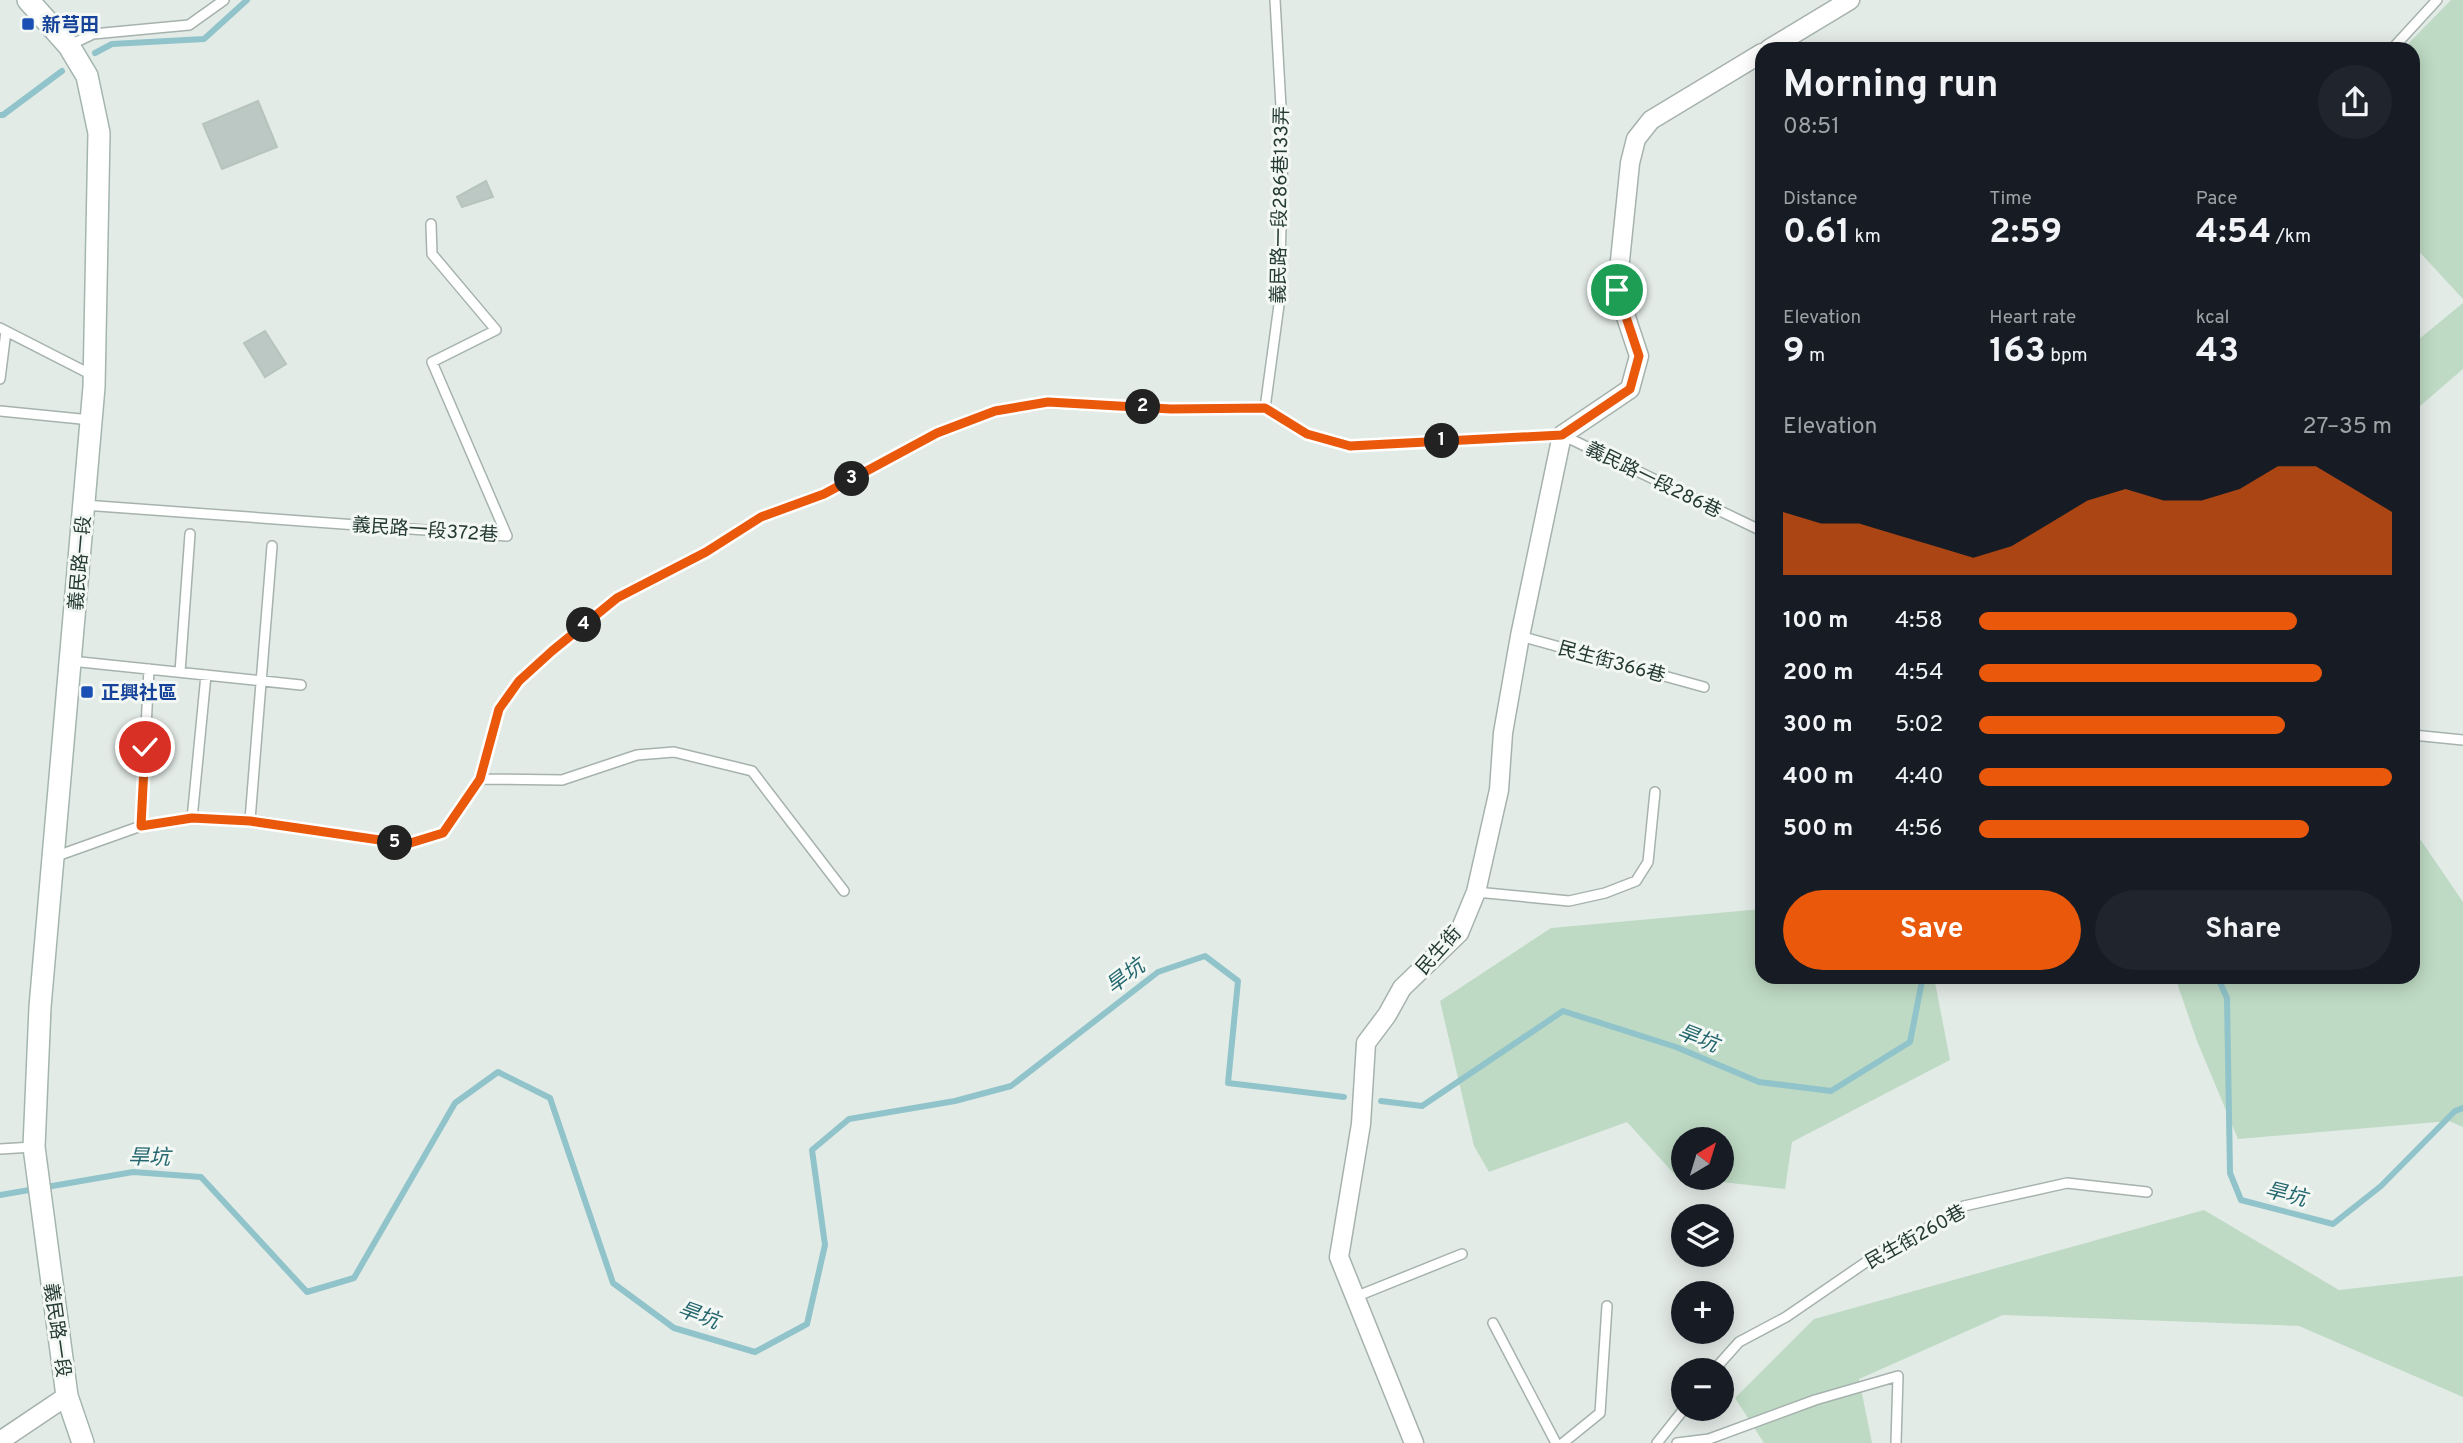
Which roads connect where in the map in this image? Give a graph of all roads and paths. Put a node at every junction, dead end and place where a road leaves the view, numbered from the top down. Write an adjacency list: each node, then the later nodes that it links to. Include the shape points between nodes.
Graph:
1 (28, 0): 8 (street, 義民路一段)
2 (224, 0): 8 (lane, via 189,25 93,34)
3 (1275, 0): 14 (lane, 義民路一段286巷133弄, via 1283,143 1280,278)
4 (1850, 0): 6 (street)
5 (2437, 0): 7 (lane)
6 (1781, 42)
7 (2398, 42)
8 (69, 46): 12 (street, 義民路一段, via 87,76 99,133)
9 (1755, 57): 17 (street, via 1651,120 1636,139 1617,290 1639,356 1630,389)
10 (431, 224): 18 (lane, 義民路一段372巷, via 432,254 496,330 432,362 507,536)
11 (3, 329): 12 (lane); 13 (lane)
12 (94, 376): 16 (street, 義民路一段)
13 (0, 379)
14 (1265, 408): 17 (lane, 義民路一段286巷, via 1307,434 1350,446); 32 (lane, via 1171,409 1048,402 995,411 937,433 824,494 761,517 706,552 617,598 519,681 499,709)
15 (0, 411): 16 (lane)
16 (91, 420): 18 (street, 義民路一段)
17 (1562, 435): 19 (lane, 義民路一段286巷); 22 (street, 民生街)
18 (84, 505): 23 (street, 義民路一段)
19 (1755, 528)
20 (190, 534): 25 (lane)
21 (272, 546): 27 (lane)
22 (1520, 636): 29 (lane, 民生街366巷); 39 (street, 民生街, via 1503,733 1499,790)
23 (71, 661): 24 (lane); 37 (street, 義民路一段)
24 (149, 669): 25 (lane); 36 (lane)
25 (180, 672): 26 (lane)
26 (206, 675): 27 (lane); 34 (lane)
27 (261, 681): 28 (lane); 35 (lane)
28 (301, 685)
29 (1704, 687)
30 (2420, 736): 31 (lane)
31 (2463, 740)
32 (480, 779): 35 (lane, via 443,833 407,844); 38 (lane, via 562,780 637,755 674,752 752,771)
33 (1655, 792): 39 (lane, via 1648,862 1636,881 1569,901)
34 (192, 818): 35 (lane); 36 (lane)
35 (250, 821)
36 (141, 826): 37 (lane)
37 (54, 856): 40 (street, 義民路一段, via 40,1007)
38 (844, 891)
39 (1476, 892): 44 (street, 民生街, via 1459,933 1402,988 1366,1043 1361,1124 1339,1257)
40 (34, 1147): 41 (lane); 48 (street, 義民路一段)
41 (0, 1149)
42 (2147, 1192): 47 (lane, 民生街260巷, via 2067,1183 1964,1206 1888,1247 1786,1317 1739,1342)
43 (1462, 1254): 44 (lane)
44 (1355, 1297): 52 (street, 民生街)
45 (1607, 1306): 54 (lane, via 1600,1413)
46 (1493, 1323): 53 (lane)
47 (1725, 1358)
48 (67, 1396): 50 (street); 51 (street, 義民路一段)
49 (1674, 1421): 55 (lane)
50 (0, 1441)
51 (83, 1443)
52 (1415, 1443)
53 (1556, 1443)
54 (1563, 1443)
55 (1657, 1443)
56 (1677, 1443): 57 (lane, via 1709,1439 1898,1376)
57 (1896, 1443)

